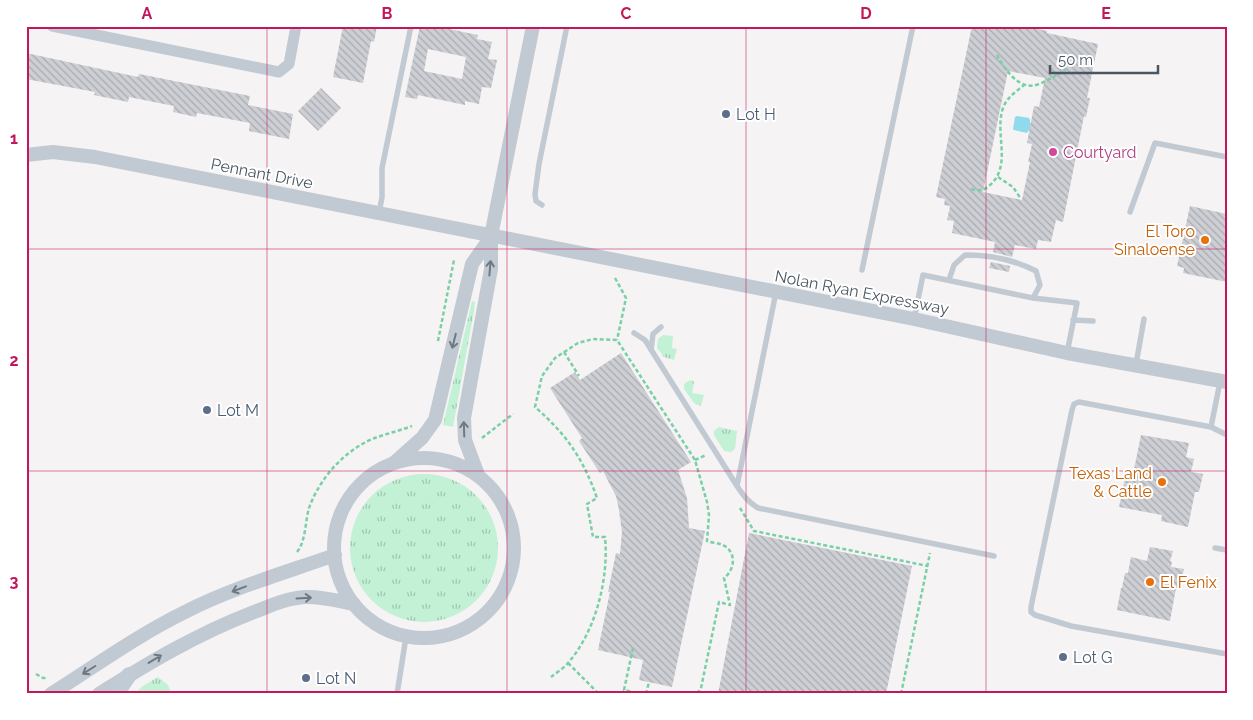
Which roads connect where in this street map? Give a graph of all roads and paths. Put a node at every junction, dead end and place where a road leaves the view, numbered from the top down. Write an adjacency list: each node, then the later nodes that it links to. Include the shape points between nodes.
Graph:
1 (52, 26): 7 (street)
2 (296, 26): 7 (street, via 289,64 279,72)
3 (411, 26): 18 (lane, via 382,168 382,197)
4 (533, 26): 19 (street)
5 (567, 26): 16 (lane, via 539,164 535,194 536,201)
6 (913, 26): 21 (lane)
7 (92, 30)
8 (997, 56): 10 (path, via 1012,76)
9 (1065, 68): 10 (path, via 1064,72 1036,86)
10 (1024, 85): 13 (path, via 1006,101 1003,108 1000,126 1003,155)
11 (26, 155): 18 (street, Pennant Drive, via 53,152 88,156)
12 (1227, 156): 17 (lane, via 1156,143)
13 (998, 177): 14 (path, via 985,189); 15 (path, via 1013,187)
14 (971, 189)
15 (1021, 199)
16 (542, 205)
17 (1130, 212)
18 (378, 214): 19 (street, Pennant Drive)
19 (491, 236): 24 (street, Nolan Ryan Expressway); 45 (street, one-way to 45, via 472,264 435,420 422,438); 46 (street, one-way to 19, via 465,440 464,418 491,269)
20 (454, 260): 33 (path)
21 (862, 270)
22 (615, 278): 32 (path, via 626,298)
23 (949, 280): 25 (lane); 25 (lane, via 954,265 965,255 1022,264 1036,271 1040,284); 27 (lane, via 923,275)
24 (776, 292): 27 (street, Nolan Ryan Expressway); 47 (lane)
25 (1033, 298): 28 (lane, via 1077,303)
26 (1144, 318): 37 (lane)
27 (914, 319): 36 (street, Nolan Ryan Expressway)
28 (1073, 320): 29 (lane); 36 (lane)
29 (1093, 321)
30 (661, 327): 34 (lane, via 653,334)
31 (634, 333): 34 (lane, via 645,340)
32 (617, 340): 35 (path, via 593,339); 69 (path, via 695,460 709,515 707,541 724,546 734,562 732,571 724,578 730,605 719,602)
33 (438, 343)
34 (651, 350): 47 (lane)
35 (564, 352): 38 (path); 58 (path, via 555,358 542,376 535,407 560,431 586,470 597,498 587,504 594,537 605,537 607,553 597,609)
36 (1067, 353): 37 (street, Nolan Ryan Expressway)
37 (1136, 364): 39 (street, Nolan Ryan Expressway)
38 (579, 376)
39 (1224, 381): 42 (lane)
40 (513, 414): 44 (path)
41 (416, 424): 53 (path, via 363,444 333,468 315,494 300,548)
42 (1211, 427): 43 (lane); 57 (lane, via 1079,402 1074,404 1031,612 1071,626)
43 (1227, 435)
44 (482, 438)
45 (394, 463): 46 (street, via 436,458 458,464); 51 (street, via 367,478 348,500 337,526)
46 (478, 475): 55 (street, via 500,498 512,526 514,557 506,588 488,613 464,630 436,638)
47 (737, 486): 48 (lane, via 750,504 758,508)
48 (932, 544): 52 (lane); 70 (path)
49 (1215, 548): 50 (lane)
50 (1227, 550)
51 (334, 555): 54 (street, via 340,581); 62 (street, one-way to 62, via 185,612)
52 (994, 556)
53 (292, 557)
54 (354, 604): 55 (street, via 382,629); 59 (street, one-way to 54, via 225,623 294,598 320,598)
55 (406, 637): 65 (lane)
56 (633, 648): 67 (path, via 624,690)
57 (1227, 654)
58 (568, 663): 60 (path); 66 (path)
59 (129, 675): 63 (street); 64 (main road)
60 (551, 677)
61 (648, 682): 68 (path)
62 (51, 694)
63 (99, 694)
64 (116, 694)
65 (397, 694)
66 (599, 694)
67 (642, 694)
68 (646, 694)
69 (697, 694)
70 (901, 694)

